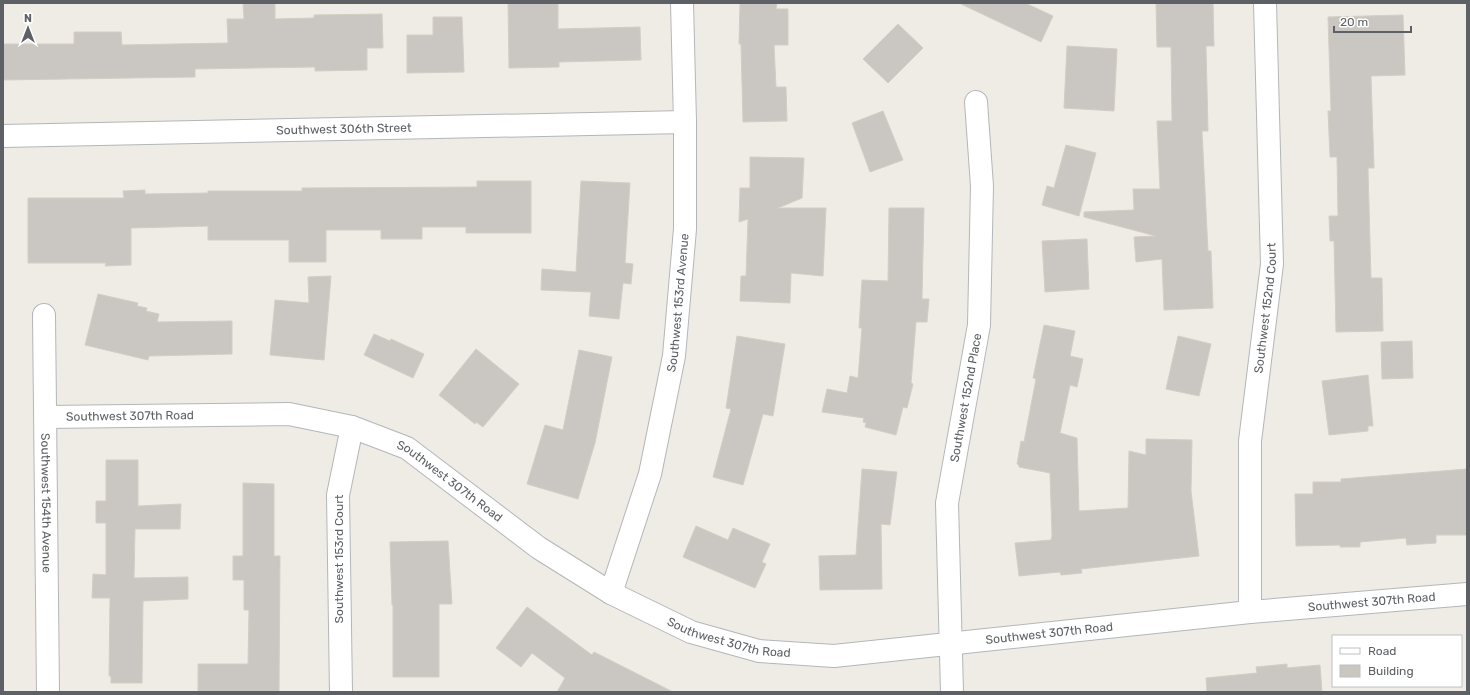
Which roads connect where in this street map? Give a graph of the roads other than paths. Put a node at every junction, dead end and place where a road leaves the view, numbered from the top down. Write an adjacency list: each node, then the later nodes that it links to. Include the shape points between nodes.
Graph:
1 (682, 3): 4 (street, Southwest 153rd Avenue)
2 (1265, 3): 11 (street, Southwest 152nd Court, via 1272,264 1250,441)
3 (976, 102): 12 (street, Southwest 152nd Place, via 982,186 979,325 947,503)
4 (685, 122): 5 (street, Southwest 306th Street); 9 (street, Southwest 153rd Avenue, via 685,229 674,356 650,474)
5 (3, 136)
6 (44, 315): 7 (street, Southwest 154th Avenue)
7 (46, 417): 8 (street, Southwest 307th Road, via 289,414); 13 (street, Southwest 154th Avenue)
8 (352, 427): 9 (street, Southwest 307th Road, via 407,448 539,548); 14 (street, Southwest 153rd Court, via 338,495)
9 (611, 593): 12 (street, Southwest 307th Road, via 691,632 759,651 834,656)
10 (1467, 594): 11 (street, Southwest 307th Road)
11 (1250, 612): 12 (street, Southwest 307th Road)
12 (950, 643): 15 (street, Southwest 152nd Place)
13 (48, 692)
14 (341, 692)
15 (952, 692)

